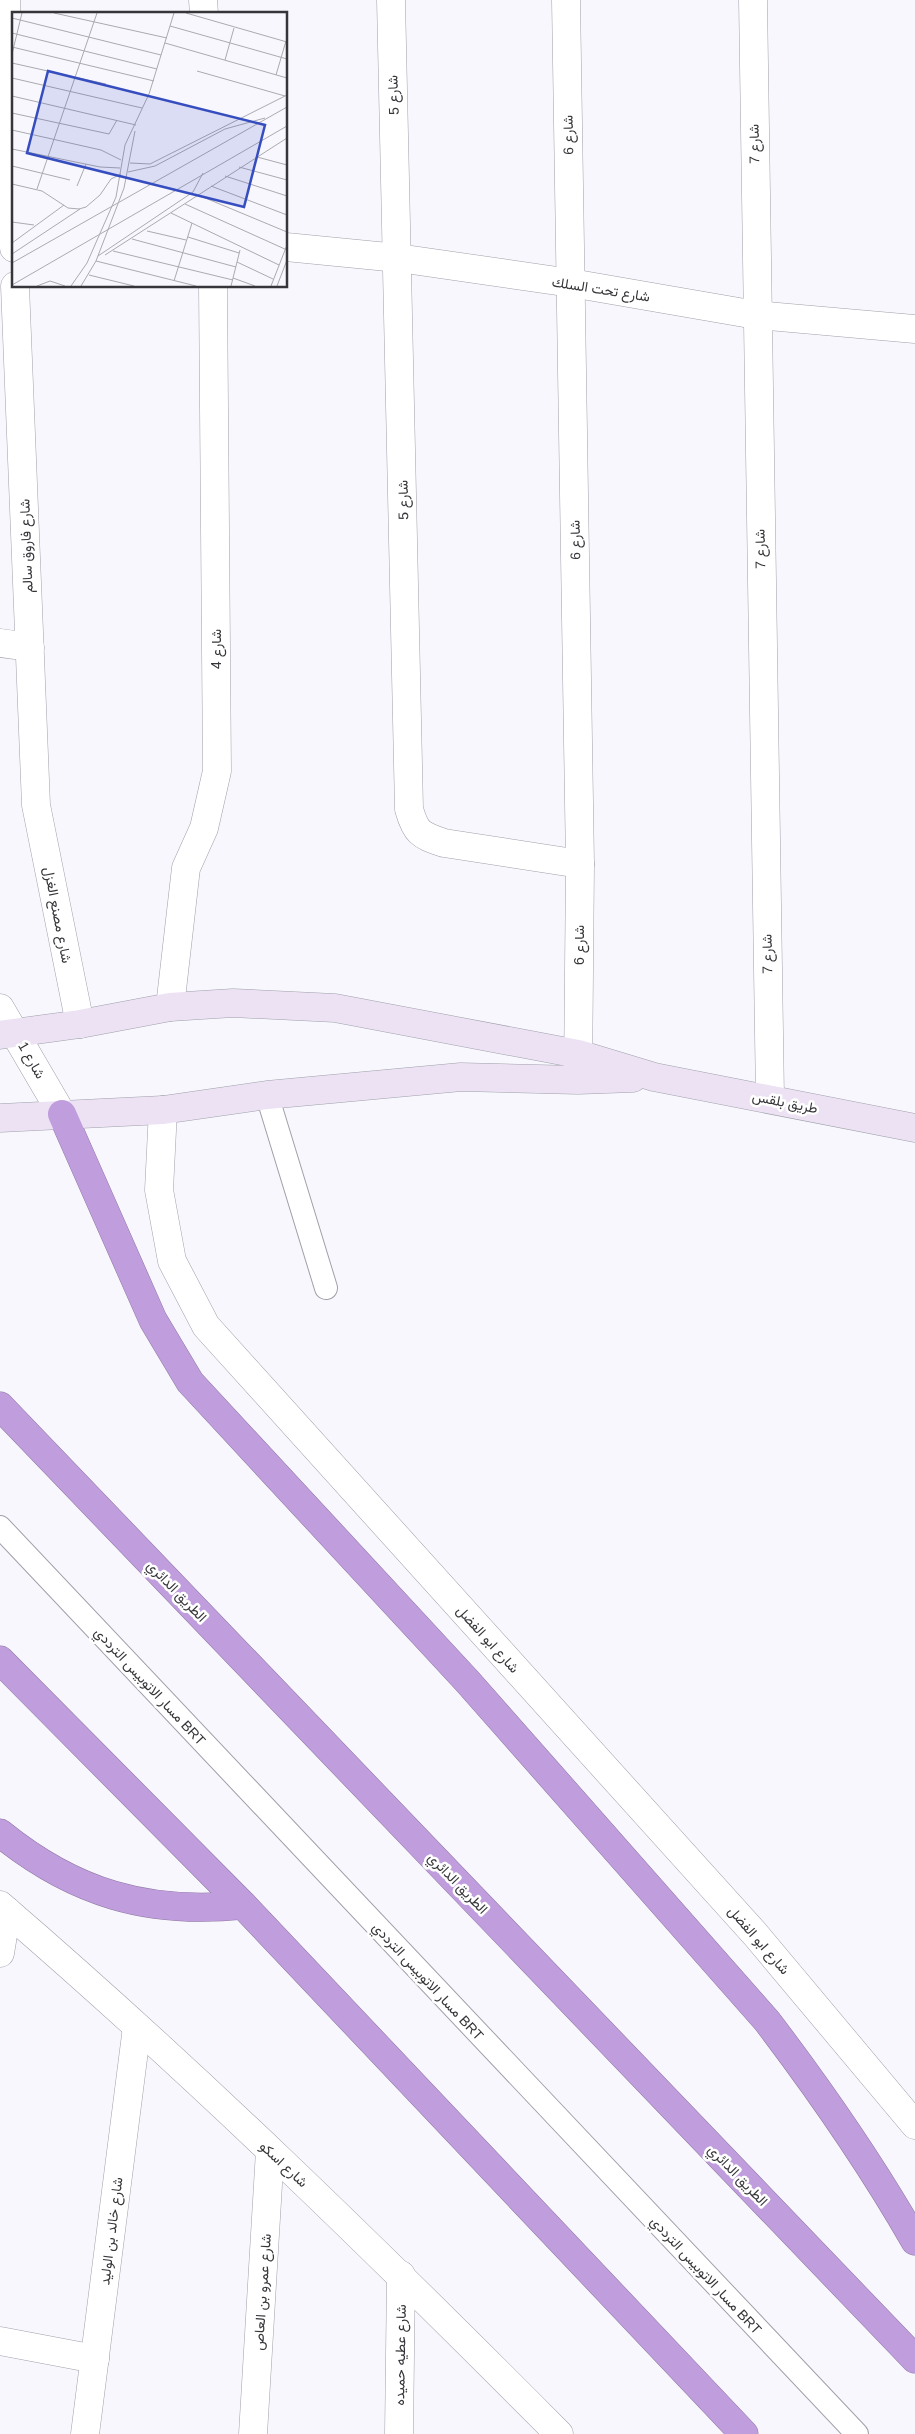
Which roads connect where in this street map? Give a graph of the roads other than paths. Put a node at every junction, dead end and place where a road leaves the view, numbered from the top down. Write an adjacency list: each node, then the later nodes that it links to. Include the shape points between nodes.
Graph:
1 (6, 0): 5 (street)
2 (391, 0): 8 (street, شارع 5)
3 (566, 0): 9 (street, شارع 6)
4 (752, 0): 12 (street, شارع 7)
5 (9, 220): 6 (street)
6 (12, 237)
7 (288, 247): 8 (street, شارع تحت السلك)
8 (398, 258): 9 (street, شارع تحت السلك); 17 (street, شارع 5, via 409,809 414,826 425,836 444,843)
9 (571, 284): 12 (street, شارع تحت السلك); 17 (street, شارع 6)
10 (15, 288): 15 (street, شارع فاروق سالم)
11 (213, 288): 18 (street, شارع 4, via 217,771 204,828 186,868)
12 (756, 315): 13 (street, شارع تحت السلك); 24 (street, شارع 7)
13 (915, 329)
14 (0, 643): 15 (street)
15 (30, 647): 16 (street, شارع فاروق سالم)
16 (36, 805): 20 (street, شارع مصنع الغزل)
17 (580, 864): 22 (street, شارع 6)
18 (170, 1007): 20 (main road); 22 (main road, via 233,1004 335,1008)
19 (0, 1008): 21 (street, شارع 1)
20 (80, 1024): 21 (main road)
21 (8, 1034): 26 (street, شارع 1)
22 (578, 1067): 23 (main road); 24 (main road, طريق بلقس, via 654,1076)
23 (267, 1095): 25 (main road); 29 (lane)
24 (770, 1098): 28 (main road, طريق بلقس)
25 (163, 1110): 26 (main road); 38 (street, شارع ابو الفضل, via 159,1190 172,1261 206,1326 749,1927)
26 (62, 1114): 27 (main road); 40 (highway, via 153,1320 190,1382 468,1682 767,2022 853,2138)
27 (0, 1118)
28 (915, 1128)
29 (326, 1288)
30 (4, 1410): 44 (highway, الطريق الدائري)
31 (0, 1527): 50 (lane, مسار الاتوبيس الترددي BRT)
32 (0, 1660): 34 (highway)
33 (0, 1833): 34 (highway, via 50,1869 115,1897 178,1908)
34 (243, 1905): 49 (highway)
35 (4, 1908): 36 (street); 37 (street, شارع اسكو)
36 (0, 1953)
37 (137, 2027): 39 (street, شارع اسكو); 43 (street, شارع خالد بن الوليد)
38 (915, 2125)
39 (270, 2151): 41 (street, شارع اسكو); 46 (street, شارع عمرو بن العاص)
40 (915, 2241)
41 (401, 2275): 47 (street, شارع عطيه حميده); 48 (street, شارع اسكو)
42 (0, 2341): 43 (street)
43 (95, 2359): 45 (street, شارع خالد بن الوليد)
44 (915, 2359)
45 (86, 2434)
46 (253, 2434)
47 (399, 2434)
48 (558, 2434)
49 (744, 2434)
50 (857, 2434)

